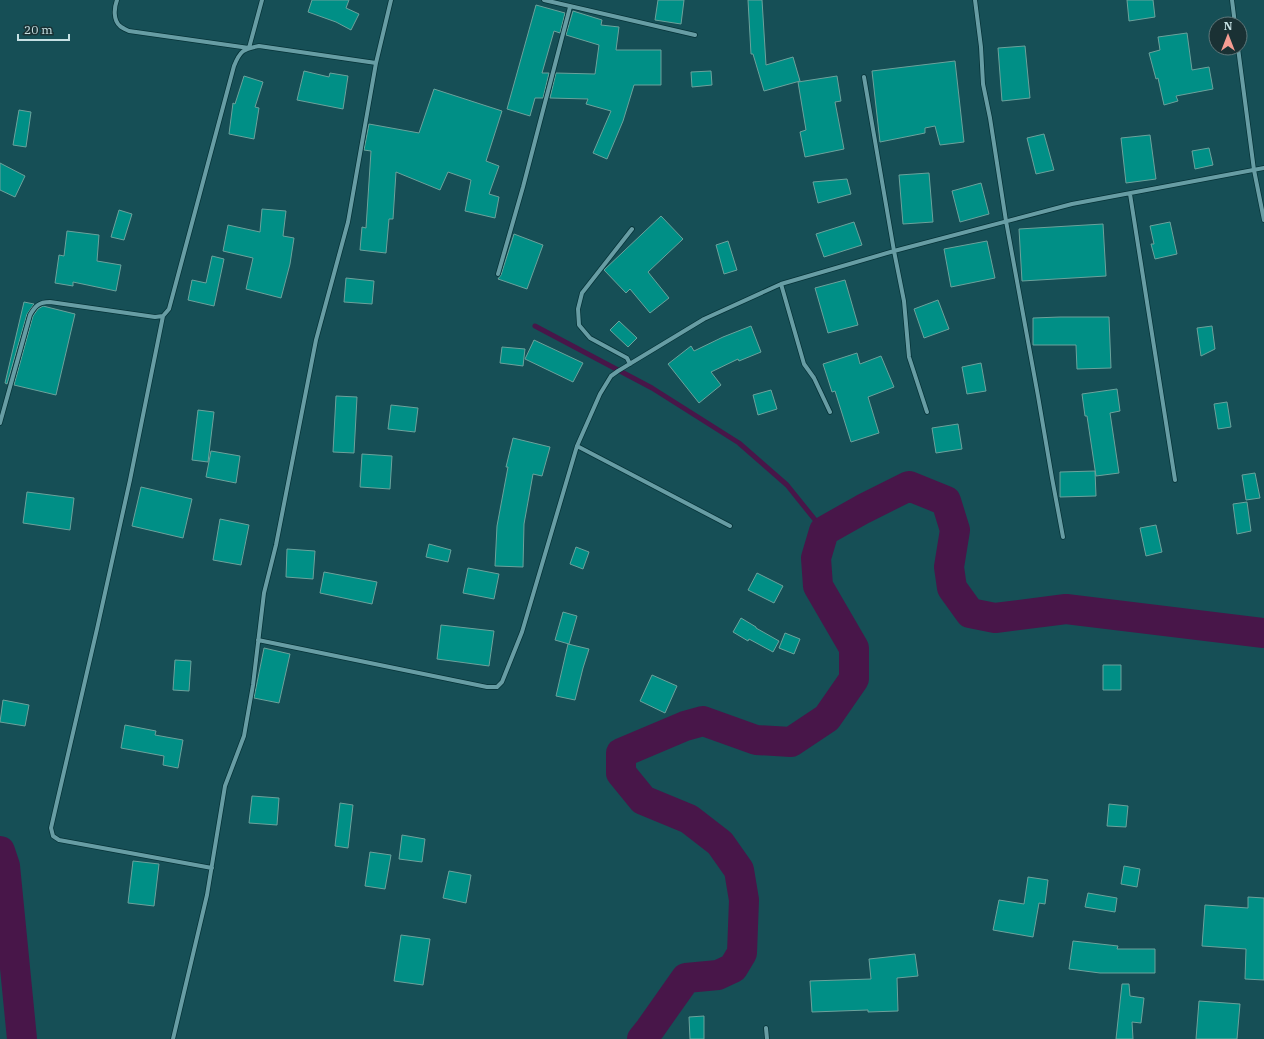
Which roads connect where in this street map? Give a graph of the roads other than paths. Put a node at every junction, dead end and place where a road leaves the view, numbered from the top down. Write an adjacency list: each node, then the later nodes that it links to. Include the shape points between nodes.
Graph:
1 (117, 0): 10 (street, via 115,19 120,26 129,31)
2 (262, 0): 10 (street)
3 (391, 0): 12 (street)
4 (544, 0): 7 (street)
5 (975, 0): 18 (street, via 983,84)
6 (1232, 0): 8 (street)
7 (570, 7): 9 (street); 21 (street)
8 (1234, 16)
9 (695, 36)
10 (249, 48): 12 (street, via 259,46); 23 (street, via 239,54 234,66 169,309)
11 (1239, 56): 15 (street)
12 (376, 63): 34 (street, via 348,222 316,340 276,545 264,593)
13 (864, 77): 20 (street)
14 (1264, 168): 15 (street)
15 (1254, 170): 16 (street); 17 (street)
16 (1130, 194): 18 (street, via 1072,204); 31 (street)
17 (1264, 220)
18 (1006, 221): 20 (street); 33 (street)
19 (632, 229): 24 (street, via 582,293 578,309 579,325 590,338 626,358)
20 (894, 251): 22 (street); 28 (street, via 904,301 909,357)
21 (498, 274)
22 (781, 284): 24 (street, via 704,319); 27 (street, via 804,364 814,378)
23 (163, 316): 26 (street, via 42,302 34,307 30,316); 35 (street, via 128,488 51,828 53,836 59,840)
24 (630, 364): 30 (street, via 611,376 600,394)
25 (0, 403): 26 (street)
26 (5, 405): 29 (street)
27 (830, 412)
28 (927, 412)
29 (0, 423)
30 (577, 446): 32 (street); 34 (street, via 522,632 502,682 497,687)
31 (1175, 480)
32 (730, 526)
33 (1063, 537)
34 (258, 640): 35 (street, via 244,736 225,786)
35 (212, 868): 37 (street)
36 (766, 1028): 38 (street)
37 (173, 1039)
38 (767, 1039)

